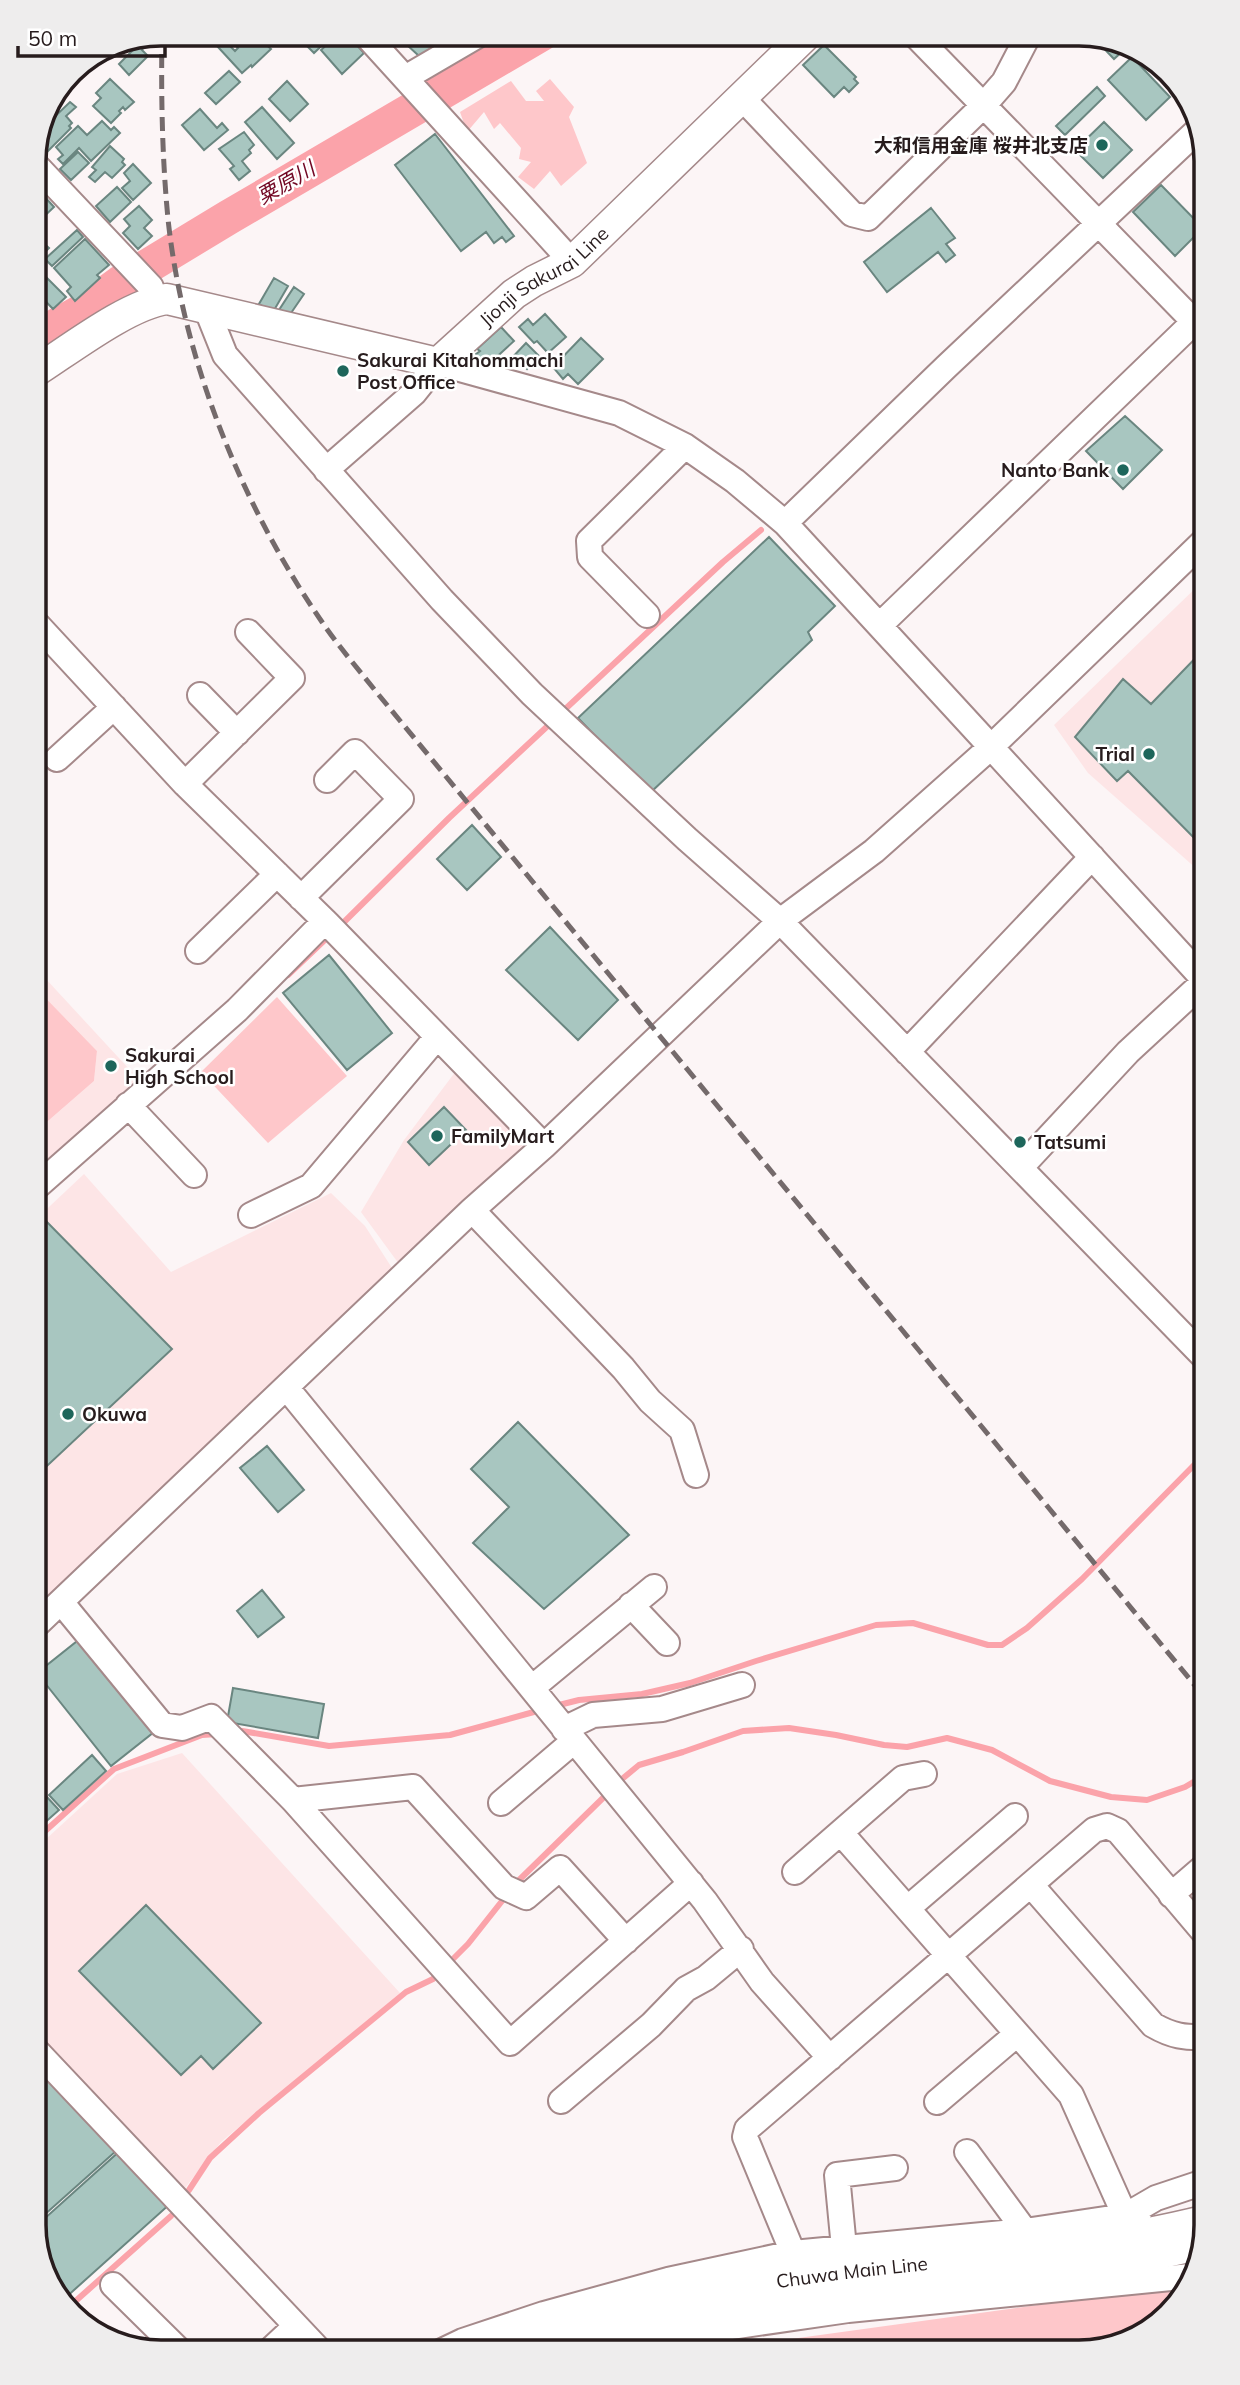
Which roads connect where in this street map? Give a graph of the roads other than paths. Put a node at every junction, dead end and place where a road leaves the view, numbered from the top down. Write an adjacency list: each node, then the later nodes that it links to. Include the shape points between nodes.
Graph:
1 (376, 46): 6 (street)
2 (463, 46): 6 (street)
3 (795, 46): 7 (main road, Jionji Sakurai Line)
4 (925, 46): 8 (street)
5 (1023, 46): 8 (street, via 1004,82)
6 (409, 83): 12 (street)
7 (743, 99): 8 (street, via 852,214 868,218); 12 (main road, Jionji Sakurai Line)
8 (983, 106): 11 (street)
9 (1193, 145): 11 (street)
10 (46, 177): 13 (street)
11 (1098, 223): 15 (street); 21 (street)
12 (572, 262): 17 (main road, Jionji Sakurai Line, via 514,294)
13 (152, 294): 14 (main road); 18 (main road)
14 (207, 310): 17 (main road); 20 (street, via 225,355)
15 (1194, 322)
16 (1194, 334): 24 (street)
17 (438, 363): 19 (street, via 619,413); 20 (street, via 414,393)
18 (46, 365)
19 (685, 446): 21 (street); 23 (street, via 589,541 590,557)
20 (326, 470): 37 (street, via 554,716)
21 (785, 523): 24 (street)
22 (1194, 554): 30 (street)
23 (647, 615)
24 (880, 625): 30 (street)
25 (248, 632): 29 (street, via 292,678)
26 (46, 640): 28 (street)
27 (200, 695): 29 (street)
28 (114, 707): 31 (street); 33 (street)
29 (237, 733): 33 (street)
30 (991, 747): 34 (street); 37 (street, via 874,851)
31 (57, 760)
32 (327, 780): 36 (street, via 355,752 401,799)
33 (185, 784): 35 (street)
34 (1092, 857): 40 (street); 43 (street)
35 (277, 874): 36 (street); 39 (street)
36 (302, 898): 38 (street)
37 (779, 920): 43 (street); 45 (street)
38 (332, 928): 42 (street); 44 (street, via 237,1010)
39 (197, 950)
40 (1194, 968)
41 (1194, 992): 46 (street, via 1128,1052)
42 (437, 1037): 45 (street); 50 (street, via 311,1186)
43 (907, 1052): 46 (street)
44 (134, 1111): 47 (street); 48 (street)
45 (544, 1146): 49 (street)
46 (1021, 1167): 51 (street)
47 (194, 1175)
48 (46, 1180)
49 (472, 1210): 52 (street); 53 (street, via 682,1430)
50 (251, 1215)
51 (1194, 1347)
52 (286, 1387): 55 (street); 60 (street)
53 (696, 1475)
54 (654, 1587): 56 (street)
55 (61, 1602): 57 (street); 62 (street, via 162,1725 183,1728 211,1717)
56 (631, 1605): 58 (street); 60 (street)
57 (46, 1616)
58 (667, 1643)
59 (742, 1685): 60 (street, via 662,1709)
60 (554, 1715): 63 (street); 68 (street)
61 (924, 1774): 65 (street, via 903,1778)
62 (293, 1800): 73 (street, via 413,1787 509,1890 526,1897 560,1868); 73 (street, via 510,2043)
63 (501, 1803)
64 (1015, 1816): 71 (street)
65 (841, 1833): 66 (street); 71 (street)
66 (795, 1872)
67 (1194, 1875): 70 (street)
68 (691, 1883): 73 (street); 74 (street)
69 (1031, 1885): 70 (street, via 1094,1830 1107,1826 1118,1831); 75 (street); 77 (street, via 1153,2025 1170,2035)
70 (1171, 1895): 72 (street)
71 (908, 1909): 75 (street)
72 (1194, 1921)
73 (626, 1941)
74 (741, 1949): 78 (street, via 762,1982); 80 (street, via 706,1979 686,1989)
75 (949, 1955): 76 (street); 78 (street)
76 (1017, 2034): 81 (street); 86 (street, via 1071,2095)
77 (1194, 2037)
78 (830, 2057): 91 (street, via 747,2129 745,2137)
79 (46, 2061): 96 (street)
80 (561, 2101)
81 (937, 2102)
82 (967, 2152): 88 (street)
83 (895, 2168): 90 (street, via 836,2175)
84 (1194, 2185): 86 (street, via 1156,2198)
85 (1194, 2202): 86 (street)
86 (1125, 2216): 88 (street)
87 (1194, 2223): 101 (main road, Chuwa Main Line, via 1108,2240 760,2284 608,2317)
88 (1025, 2231): 90 (street)
89 (1193, 2246): 102 (main road, Chuwa Main Line, via 1120,2261 771,2305)
90 (844, 2248): 91 (street)
91 (793, 2253): 100 (street, via 668,2280)
92 (1184, 2272): 94 (street)
93 (1182, 2277): 94 (street)
94 (1164, 2278): 103 (street, via 848,2310 724,2328)
95 (113, 2285): 97 (street)
96 (296, 2326): 98 (street); 99 (street)
97 (169, 2339)
98 (281, 2339)
99 (309, 2339)
100 (468, 2339)
101 (537, 2339)
102 (618, 2340)
103 (680, 2340)

